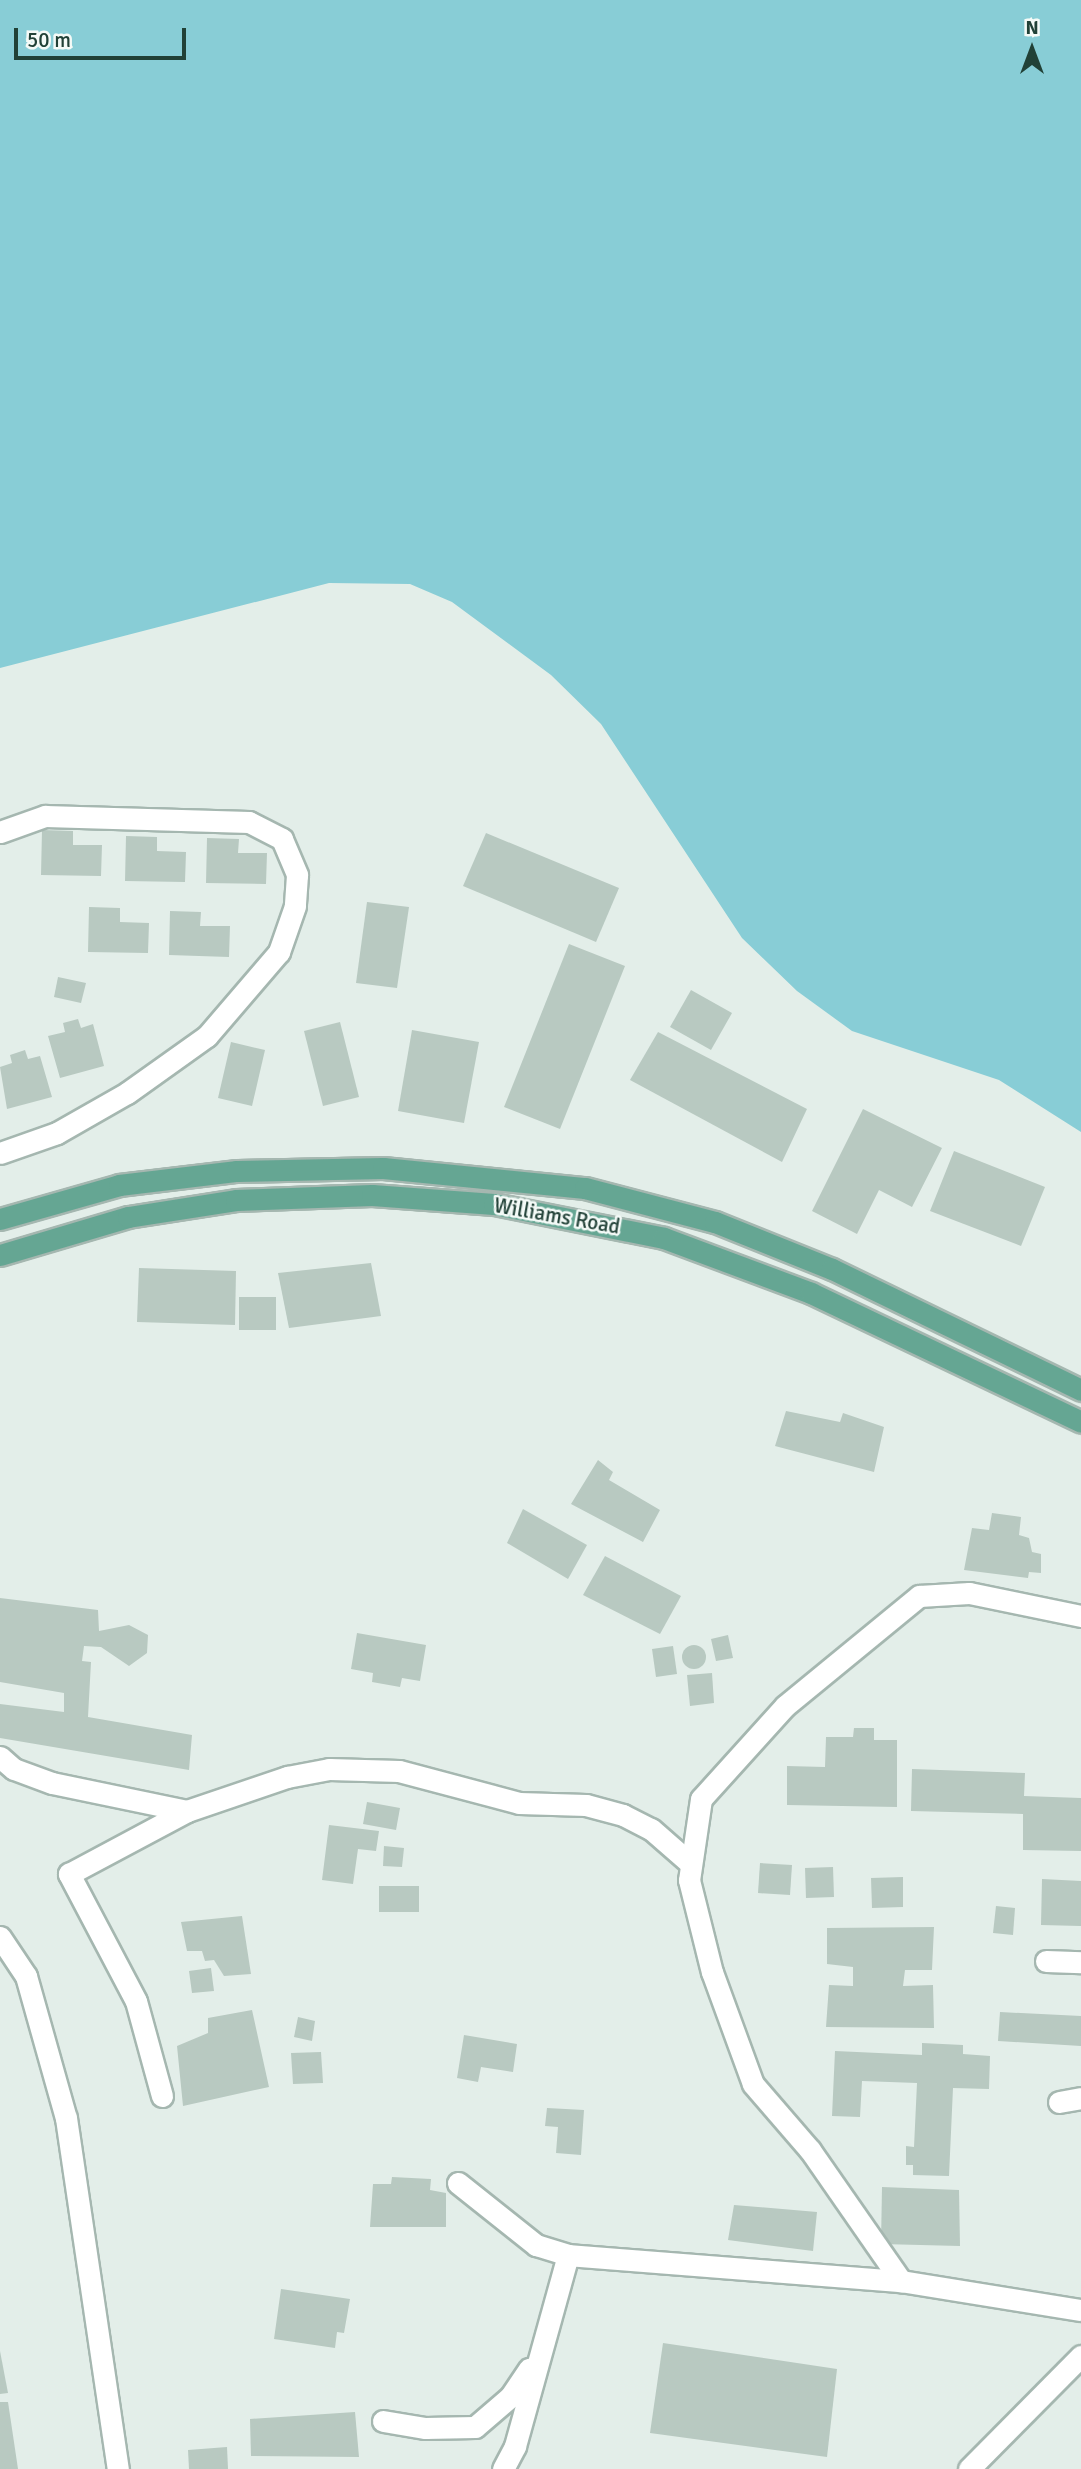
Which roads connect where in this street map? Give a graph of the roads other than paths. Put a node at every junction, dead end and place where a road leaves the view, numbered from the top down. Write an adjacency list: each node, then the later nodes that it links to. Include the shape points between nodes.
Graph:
1 (0, 832): 2 (street, via 45,816 249,822 282,839 297,875 295,906 279,952 207,1036 68,1127)
2 (0, 1153)
3 (0, 1219): 5 (main road, Williams Road, via 119,1185 237,1171 383,1168 585,1188 715,1222 832,1269)
4 (0, 1255): 6 (main road, Williams Road, via 128,1217 236,1200 372,1195 494,1204 632,1230 725,1261 811,1293)
5 (1081, 1390)
6 (1081, 1422)
7 (1081, 1616): 10 (street, via 969,1593 919,1596 785,1706 701,1799)
8 (0, 1757): 9 (street, via 14,1769 52,1783)
9 (187, 1811): 10 (street, via 240,1789 297,1775 330,1769 398,1771 519,1803 586,1805 623,1815 651,1829); 14 (street, via 69,1874 136,2001)
10 (691, 1864): 19 (street, via 689,1880 712,1972 753,2084 810,2150)
11 (0, 1937): 24 (street, via 26,1976 66,2118)
12 (1046, 1961): 13 (street)
13 (1081, 1962)
14 (162, 2096)
15 (1081, 2098): 16 (street)
16 (1059, 2102)
17 (458, 2183): 18 (street, via 536,2245)
18 (568, 2255): 19 (street); 21 (street)
19 (901, 2281): 20 (street)
20 (1081, 2310)
21 (539, 2356): 23 (street, via 510,2397 475,2427 425,2428); 25 (street)
22 (1081, 2356): 26 (street)
23 (383, 2421)
24 (118, 2469)
25 (503, 2469)
26 (969, 2469)

